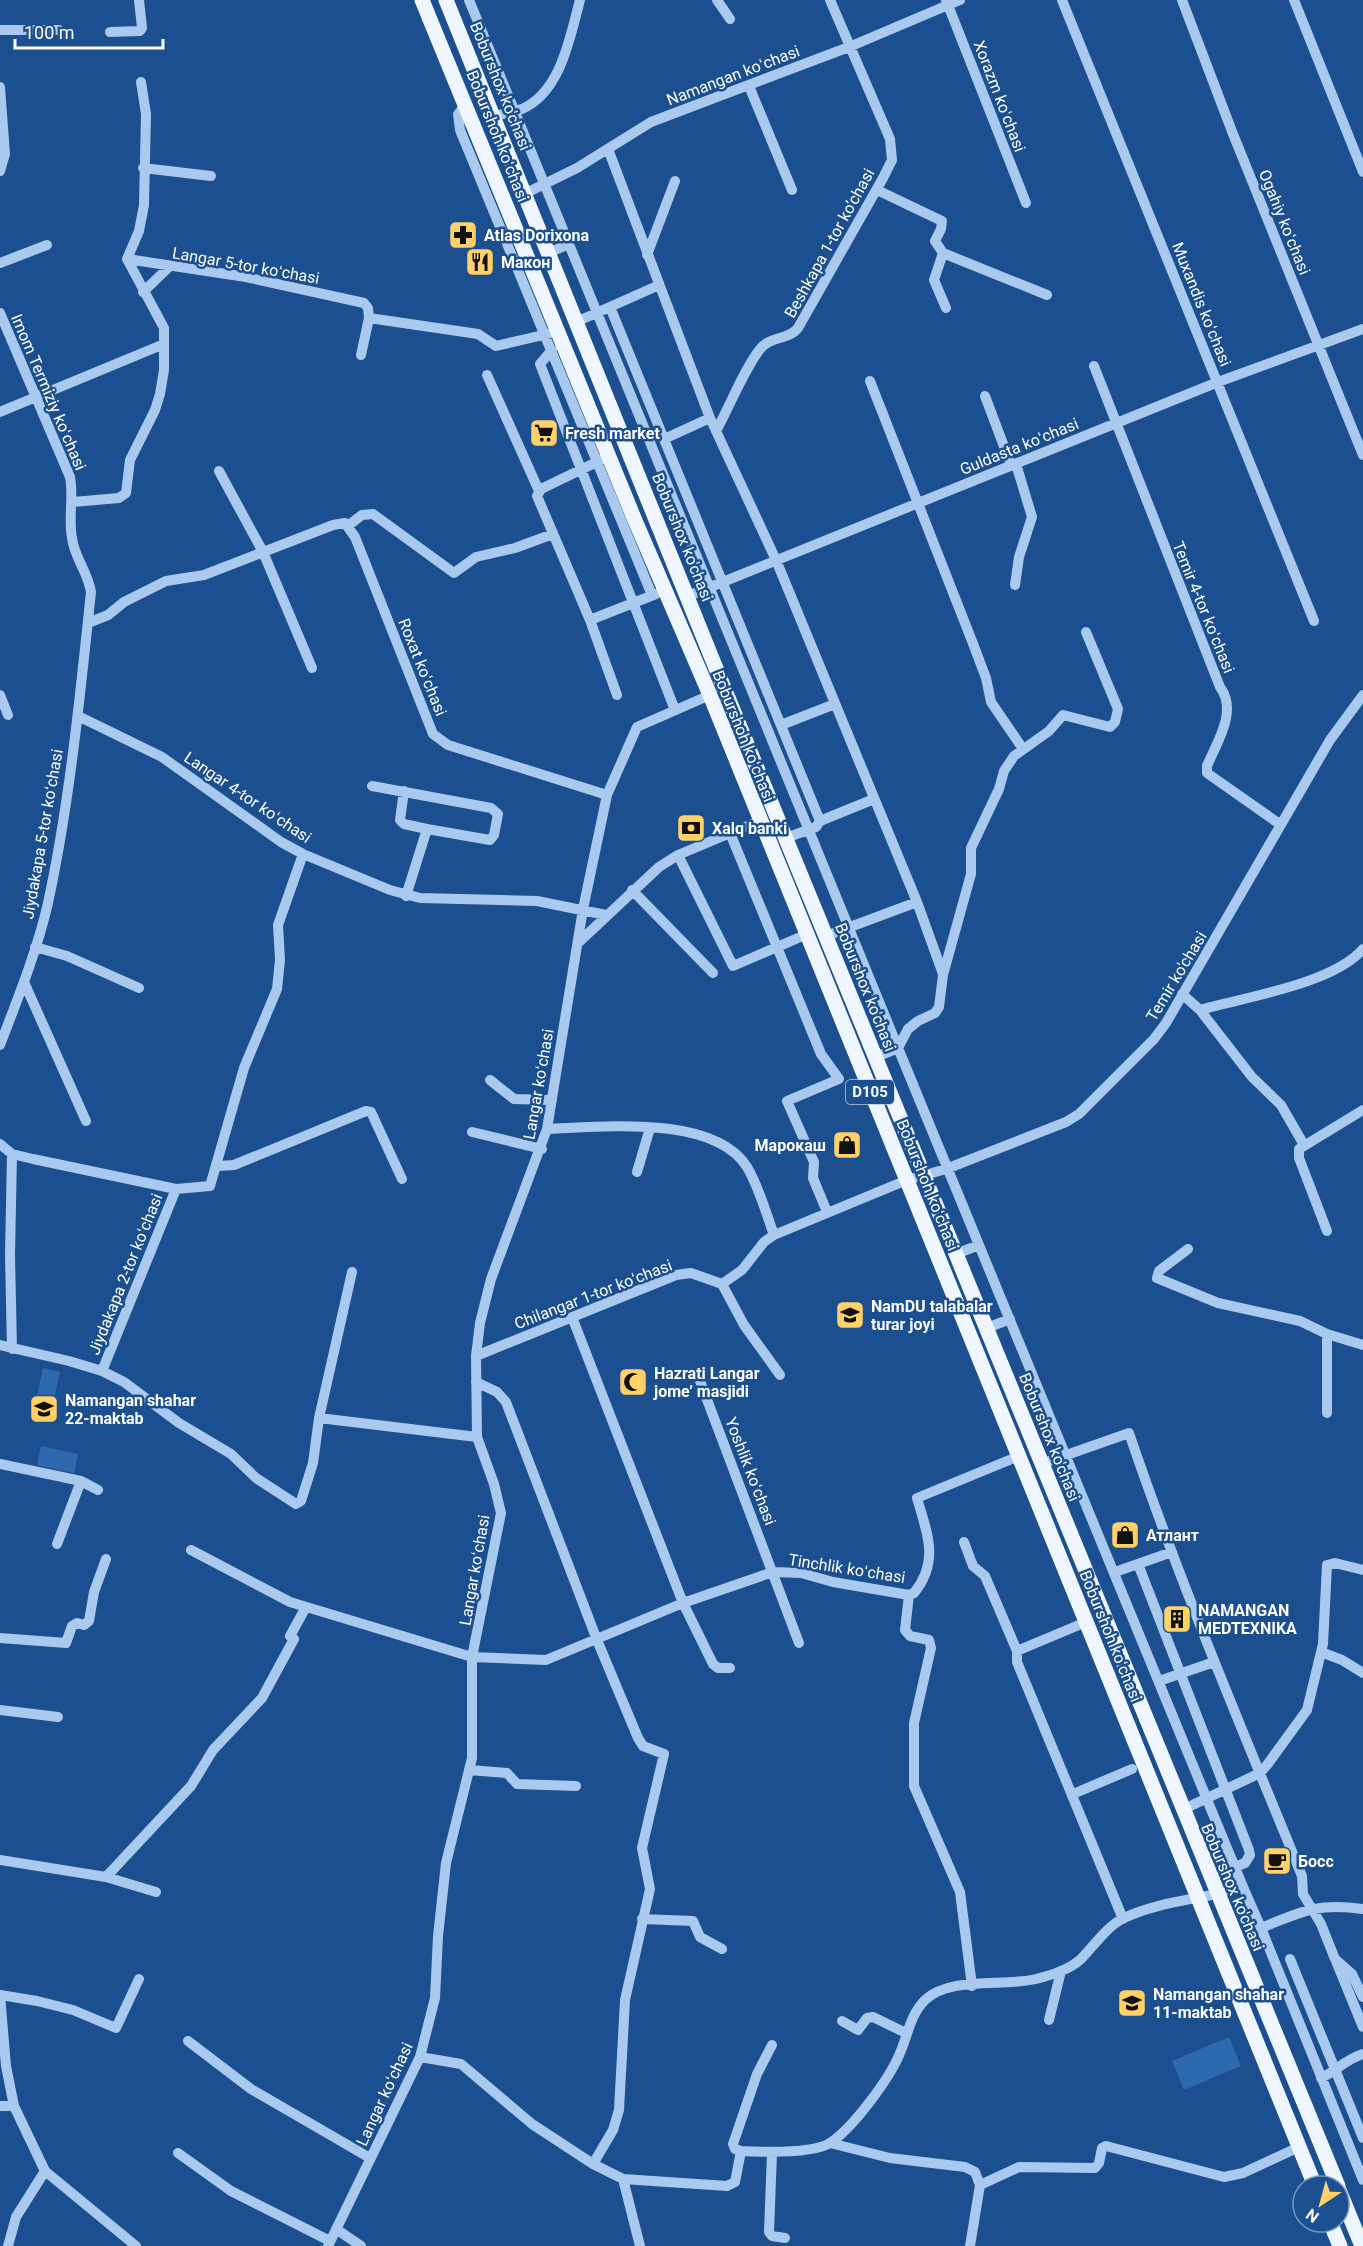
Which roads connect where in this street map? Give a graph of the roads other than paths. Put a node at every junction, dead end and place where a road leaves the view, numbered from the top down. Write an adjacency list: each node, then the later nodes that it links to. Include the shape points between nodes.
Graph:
1 (139, 0): 17 (street, via 140,31)
2 (422, 0): 56 (main road, Boburshoh koʻchasi / D105, via 466,104)
3 (446, 0): 18 (main road, Boburshox ko'chasi / D105)
4 (469, 0): 14 (street)
5 (580, 0): 23 (street, via 554,77 535,101)
6 (717, 0): 13 (street)
7 (830, 0): 19 (street, Beshkapa 1-tor koʼchasi)
8 (960, 0): 12 (street, Namangan koʻchasi)
9 (1062, 0): 64 (street, Muxandis koʻchasi)
10 (1182, 0): 58 (street, Ogahiy koʻchasi)
11 (1294, 0): 30 (street)
12 (947, 2): 19 (street, Namangan koʻchasi); 37 (street, Xorazm koʻchasi)
13 (730, 19)
14 (480, 26): 18 (street); 23 (street)
15 (0, 30): 16 (street)
16 (59, 30)
17 (110, 32)
18 (460, 34): 24 (main road, Boburshox ko'chasi / D105)
19 (849, 47): 21 (street, Namangan koʻchasi); 35 (street, Beshkapa 1-tor koʼchasi, via 891,139 892,160)
20 (141, 82): 28 (street, via 146,114)
21 (749, 86): 26 (street, Namangan koʻchasi, via 651,122); 34 (street)
22 (0, 87): 29 (street, via 5,154)
23 (514, 111): 24 (street); 25 (street)
24 (494, 116): 27 (main road, Boburshox ko'chasi / D105)
25 (530, 148): 27 (street); 33 (street)
26 (608, 149): 33 (street, Namangan koʻchasi); 42 (street)
27 (510, 157): 36 (main road, Boburshox ko'chasi / D105)
28 (143, 168): 31 (street); 43 (street, via 146,187 142,219)
29 (0, 171)
30 (1363, 172)
31 (211, 176)
32 (675, 181): 42 (street)
33 (544, 184): 36 (street, Namangan koʻchasi); 38 (street)
34 (792, 190)
35 (877, 190): 41 (street, via 942,221 935,241); 72 (street, Beshkapa 1-tor koʼchasi, via 798,328 790,336 773,340 760,349)
36 (524, 194): 40 (main road, Boburshox ko'chasi / D105)
37 (1026, 203)
38 (569, 244): 40 (street); 52 (street)
39 (47, 245): 44 (street)
40 (548, 253): 54 (main road, Boburshox ko'chasi / D105)
41 (944, 253): 48 (street); 50 (street, via 934,280)
42 (647, 255): 46 (street)
43 (127, 260): 45 (street, Langar 5-tor koʻchasi); 47 (street)
44 (0, 263)
45 (169, 267): 47 (street); 53 (street, Langar 5-tor koʻchasi, via 258,279 363,303)
46 (657, 286): 49 (street); 69 (street)
47 (143, 292): 57 (street, via 164,328)
48 (1047, 295)
49 (610, 307): 52 (street); 73 (street)
50 (946, 308)
51 (0, 313): 66 (street, Imom Termiziy koʻchasi)
52 (597, 313): 54 (street); 88 (street)
53 (369, 318): 56 (street, via 478,334 496,346); 60 (street)
54 (576, 322): 90 (main road, Boburshox ko'chasi / D105)
55 (1363, 329): 58 (street, Guldasta koʻchasi)
56 (552, 332): 59 (street); 68 (main road, Boburshoh koʻchasi / D105)
57 (164, 344): 66 (street); 80 (street, via 160,394 130,460 126,493 119,498)
58 (1320, 346): 64 (street, Guldasta koʻchasi); 74 (street, Ogahiy koʻchasi)
59 (552, 350): 68 (street); 71 (street, via 540,364)
60 (361, 355)
61 (1094, 366): 70 (street, Temir 4-tor koʻchasi)
62 (487, 375): 79 (street)
63 (870, 381): 81 (street)
64 (1218, 382): 70 (street, Guldasta koʻchasi); 93 (street, Muxandis koʻchasi)
65 (985, 396): 76 (street)
66 (37, 398): 67 (street); 80 (street, Imom Termiziy koʻchasi, via 62,453)
67 (0, 412)
68 (585, 416): 71 (street); 75 (main road, Boburshoh koʻchasi / D105)
69 (710, 418): 72 (street); 73 (street)
70 (1114, 423): 76 (street, Guldasta koʻchasi); 113 (street, Temir 4-tor koʻchasi, via 1220,687 1227,696 1227,714 1207,773)
71 (564, 425): 77 (street)
72 (716, 431): 85 (street)
73 (664, 439): 86 (street)
74 (1363, 455)
75 (603, 459): 77 (street); 89 (main road, Boburshoh koʻchasi / D105)
76 (1013, 465): 81 (street, Guldasta koʻchasi); 87 (street, via 1032,517)
77 (582, 469): 79 (street); 91 (street)
78 (219, 471): 84 (street)
79 (539, 491): 83 (street, via 537,496)
80 (73, 502): 94 (street, Imom Termiziy koʻchasi, via 72,542 91,592)
81 (918, 503): 85 (street, Guldasta koʻchasi); 106 (street, via 986,678 991,702)
82 (349, 525): 83 (street, via 373,513 454,573 476,557); 84 (street, via 333,525); 109 (street, Roxat koʻchasi, via 433,735 448,745)
83 (553, 534): 92 (street)
84 (262, 552): 94 (street, via 204,575 166,581); 96 (street)
85 (776, 560): 86 (street, Guldasta koʻchasi); 101 (street)
86 (722, 582): 88 (street, Guldasta koʻchasi); 105 (street)
87 (1015, 585)
88 (709, 587): 90 (street, Guldasta koʻchasi); 115 (street)
89 (658, 593): 91 (street); 99 (main road, Boburshoh koʻchasi / D105)
90 (688, 596): 117 (main road, Boburshox ko'chasi / D105)
91 (634, 603): 92 (street); 102 (street)
92 (590, 620): 98 (street)
93 (1314, 621)
94 (88, 623): 104 (street, Jiydakapa 5-tor koʻchasi)
95 (1086, 632): 106 (street, via 1118,709 1115,722 1110,727 1063,715 1049,731)
96 (312, 668)
97 (0, 695): 103 (street)
98 (617, 695)
99 (710, 695): 102 (street, Langar koʻchasi); 111 (main road, Boburshoh koʻchasi / D105)
100 (1363, 695): 113 (street, Temir ko'chasi, via 1330,740)
101 (835, 704): 105 (street); 110 (street)
102 (675, 710): 109 (street, Langar koʻchasi, via 638,727)
103 (8, 715)
104 (78, 716): 118 (street, Langar 4-tor koʻchasi, via 162,757); 129 (street, Jiydakapa 5-tor koʻchasi, via 48,903)
105 (781, 725): 112 (street)
106 (1023, 749): 133 (street, via 1004,771 971,848 971,874)
107 (372, 786): 108 (street)
108 (404, 791): 114 (street, via 400,820); 114 (street, via 491,808 498,814 495,835 490,840)
109 (607, 795): 123 (street, Langar koʻchasi)
110 (874, 799): 112 (street); 122 (street)
111 (759, 821): 116 (street); 126 (main road, Boburshoh koʻchasi / D105)
112 (820, 821): 115 (street)
113 (1281, 825): 136 (street, Temir ko'chasi)
114 (428, 829): 121 (street)
115 (809, 830): 117 (street); 125 (street)
116 (730, 833): 119 (street); 130 (street)
117 (786, 838): 127 (main road, Boburshox ko'chasi / D105)
118 (303, 854): 121 (street, Langar 4-tor koʻchasi); 152 (street, via 278,925 277,989 244,1068)
119 (678, 855): 120 (street); 130 (street, via 733,966)
120 (632, 890): 124 (street); 132 (street)
121 (406, 896): 123 (street, Langar 4-tor koʻchasi, via 537,901)
122 (917, 902): 125 (street); 133 (street)
123 (584, 909): 124 (street, Langar 4-tor koʻchasi); 128 (street, Langar koʻchasi)
124 (606, 915): 128 (street)
125 (848, 927): 127 (street); 139 (street)
126 (805, 935): 130 (street); 157 (main road, Boburshoh koʻchasi / D105)
127 (826, 936): 140 (main road, Boburshox ko'chasi / D105)
128 (578, 943): 142 (street, Langar koʻchasi)
129 (35, 947): 134 (street, Jiydakapa 5-tor koʻchasi); 135 (street, via 67,956)
130 (777, 947): 159 (street, via 821,1054 839,1079 787,1101 814,1162 813,1178)
131 (1363, 949): 137 (street, via 1349,962 1322,976)
132 (713, 973)
133 (943, 975): 139 (street, via 939,1007 908,1029)
134 (24, 982): 138 (street, Jiydakapa 5-tor koʻchasi); 144 (street)
135 (139, 988)
136 (1182, 994): 137 (street); 153 (street, Temir ko'chasi, via 1154,1039 1079,1114)
137 (1200, 1010): 149 (street, via 1252,1077 1281,1106)
138 (0, 1045)
139 (898, 1048): 140 (street); 153 (street)
140 (876, 1057): 155 (main road, Boburshox ko'chasi / D105)
141 (490, 1080): 142 (street, via 514,1099)
142 (552, 1100): 146 (street, Langar koʻchasi)
143 (1363, 1110): 149 (street)
144 (86, 1120)
145 (650, 1128): 146 (street); 154 (street); 161 (street, via 706,1136 733,1151 746,1166)
146 (548, 1129): 150 (street, Langar koʻchasi)
147 (472, 1132): 150 (street)
148 (0, 1144): 151 (street)
149 (1304, 1145): 160 (street, via 1299,1149 1299,1158)
150 (542, 1149): 174 (street, Langar koʻchasi, via 491,1278)
151 (12, 1154): 158 (street); 173 (street)
152 (218, 1166): 156 (street, via 234,1165 366,1111 371,1112); 158 (street, via 210,1186)
153 (946, 1169): 155 (street, Temir ko'chasi); 162 (street)
154 (637, 1172)
155 (925, 1176): 157 (street, Temir ko'chasi); 164 (main road, Boburshox ko'chasi / D105)
156 (402, 1179)
157 (907, 1180): 159 (street); 183 (main road, Boburshoh koʻchasi / D105)
158 (176, 1189): 175 (street, Jiydakapa 2-tor koʻchasi)
159 (827, 1212): 161 (street)
160 (1327, 1231)
161 (774, 1235): 166 (street, via 742,1270)
162 (979, 1245): 164 (street); 168 (street)
163 (1188, 1249): 170 (street, via 1156,1274 1157,1278 1218,1303 1300,1321)
164 (956, 1254): 169 (main road, Boburshox ko'chasi / D105)
165 (352, 1272): 180 (street)
166 (722, 1284): 167 (street, Chilangar 1-tor koʻchasi, via 691,1274 676,1275); 176 (street, via 744,1325)
167 (572, 1317): 174 (street, Chilangar 1-tor koʻchasi); 198 (street)
168 (1010, 1319): 169 (street); 182 (street)
169 (987, 1328): 185 (main road, Boburshox ko'chasi / D105)
170 (1327, 1334): 172 (street); 179 (street)
171 (0, 1345): 173 (street)
172 (1363, 1345)
173 (12, 1349): 175 (street)
174 (476, 1356): 178 (street, Langar koʻchasi)
175 (102, 1371): 180 (street, via 231,1454 256,1478 296,1503 301,1501 313,1463)
176 (780, 1374)
177 (700, 1381): 195 (street, Yoshlik koʻchasi)
178 (476, 1382): 181 (street, Langar koʻchasi); 202 (street, via 506,1402)
179 (1327, 1413)
180 (319, 1418): 181 (street)
181 (477, 1437): 206 (street, Langar koʻchasi, via 501,1514)
182 (1066, 1454): 185 (street); 191 (street, via 1129,1432); 196 (street)
183 (1019, 1456): 197 (street, Tinchlik koʻchasi, via 916,1498 931,1544 920,1586); 200 (main road, Boburshoh koʻchasi / D105)
184 (0, 1464): 186 (street)
185 (1041, 1464): 221 (main road, Boburshox ko'chasi / D105)
186 (81, 1481): 187 (street); 189 (street)
187 (98, 1490)
188 (964, 1542): 204 (street, via 974,1566 985,1576)
189 (57, 1544)
190 (191, 1550): 199 (street, Tinchlik koʻchasi)
191 (1172, 1552): 193 (street); 207 (street)
192 (106, 1558): 201 (street, via 89,1621 72,1626 66,1643)
193 (1138, 1564): 196 (street); 210 (street)
194 (1363, 1570): 205 (street, via 1335,1563 1327,1565)
195 (773, 1572): 197 (street, Tinchlik koʻchasi, via 801,1573); 198 (street, Tinchlik koʻchasi); 203 (street, Yoshlik koʻchasi)
196 (1114, 1572): 211 (street)
197 (909, 1595): 240 (street, via 905,1630 910,1636 929,1640 931,1648 914,1723 914,1786 960,1892)
198 (683, 1603): 202 (street, Tinchlik koʻchasi); 208 (street, via 713,1664)
199 (306, 1607): 206 (street, Tinchlik koʻchasi); 224 (street, via 290,1636 294,1639 284,1661 262,1698 213,1750 191,1786)
200 (1086, 1622): 204 (street); 229 (main road, Boburshoh koʻchasi / D105)
201 (0, 1638)
202 (597, 1640): 206 (street, Tinchlik koʻchasi, via 546,1660); 232 (street, via 638,1738 643,1746 664,1754 642,1848 650,1889)
203 (799, 1643)
204 (1017, 1652): 219 (street, via 1017,1662)
205 (1321, 1652): 209 (street); 216 (street, via 1307,1710)
206 (472, 1657): 215 (street, Langar koʻchasi)
207 (1214, 1662): 210 (street); 216 (street)
208 (730, 1668)
209 (1363, 1672)
210 (1180, 1674): 211 (street); 218 (street)
211 (1159, 1682): 220 (street)
212 (0, 1710): 213 (street)
213 (58, 1717)
214 (1132, 1769): 219 (street)
215 (470, 1770): 217 (street, via 507,1773 517,1784); 250 (street, Langar koʻchasi, via 446,1863 435,1998)
216 (1260, 1773): 218 (street); 230 (street, via 1302,1876 1303,1894)
217 (576, 1786)
218 (1226, 1790): 220 (street); 223 (street, via 1250,1856)
219 (1073, 1794): 233 (street)
220 (1207, 1800): 221 (street); 223 (street)
221 (1182, 1810): 225 (main road, Boburshox ko'chasi / D105)
222 (0, 1860): 224 (street)
223 (1234, 1867): 225 (street); 226 (street)
224 (106, 1877): 227 (street)
225 (1209, 1877): 228 (main road, Boburshox ko'chasi / D105)
226 (1243, 1887): 228 (street); 234 (street)
227 (156, 1892)
228 (1216, 1894): 229 (street); 266 (main road, Boburshox ko'chasi / D105)
229 (1197, 1899): 233 (street, via 1161,1904); 258 (main road, Boburshoh koʻchasi / D105)
230 (1310, 1908): 231 (street); 234 (street); 237 (street)
231 (1363, 1909)
232 (642, 1919): 235 (street, via 693,1921 700,1937); 263 (street, via 625,2000 619,2110 613,2130)
233 (1123, 1919): 238 (street, via 1079,1960)
234 (1261, 1928): 253 (street)
235 (722, 1949)
236 (1290, 1959): 252 (street)
237 (1335, 1959): 242 (street, via 1352,1974); 245 (street)
238 (1061, 1971): 240 (street, via 1033,1980); 243 (street)
239 (140, 1979): 241 (street, via 116,2028 73,2010)
240 (972, 1986): 246 (street, via 939,1991 925,2000)
241 (0, 1995): 251 (street)
242 (1363, 1997)
243 (1049, 2020)
244 (843, 2021): 246 (street, via 858,2030 867,2018 873,2017)
245 (1363, 2027)
246 (906, 2033): 257 (street, via 888,2076)
247 (188, 2041): 262 (street, via 251,2089)
248 (771, 2044): 259 (street, via 733,2144)
249 (1363, 2054): 252 (street, via 1343,2061)
250 (420, 2057): 262 (street, Langar koʻchasi); 263 (street, via 461,2064 532,2124)
251 (3, 2059): 255 (street)
252 (1335, 2072): 253 (street); 256 (street)
253 (1321, 2078): 268 (street)
254 (0, 2106): 255 (street)
255 (14, 2106): 264 (street)
256 (1363, 2138)
257 (830, 2144): 261 (street); 269 (street, via 890,2158 965,2167 975,2172)
258 (1299, 2147): 265 (main road, Boburshoh koʻchasi / D105); 269 (street, via 1243,2173 1224,2177 1106,2146 1095,2168 1019,2167)
259 (741, 2151): 261 (street); 267 (street, via 734,2184)
260 (178, 2153): 273 (street, via 231,2191)
261 (772, 2153): 272 (street, via 768,2232)
262 (370, 2158): 271 (street, Langar koʻchasi)
263 (593, 2164): 267 (street)
264 (45, 2171): 274 (street, via 16,2217); 275 (street)
265 (1310, 2174)
266 (1332, 2174)
267 (623, 2179): 277 (street)
268 (1363, 2180)
269 (980, 2185): 278 (street)
270 (1351, 2219): 279 (main road, Boburshox ko'chasi / D105)
271 (336, 2229): 273 (street, Langar koʻchasi); 276 (street)
272 (785, 2238)
273 (329, 2243)
274 (8, 2246)
275 (136, 2246)
276 (361, 2246)
277 (640, 2246)
278 (970, 2246)
279 (1362, 2246)

